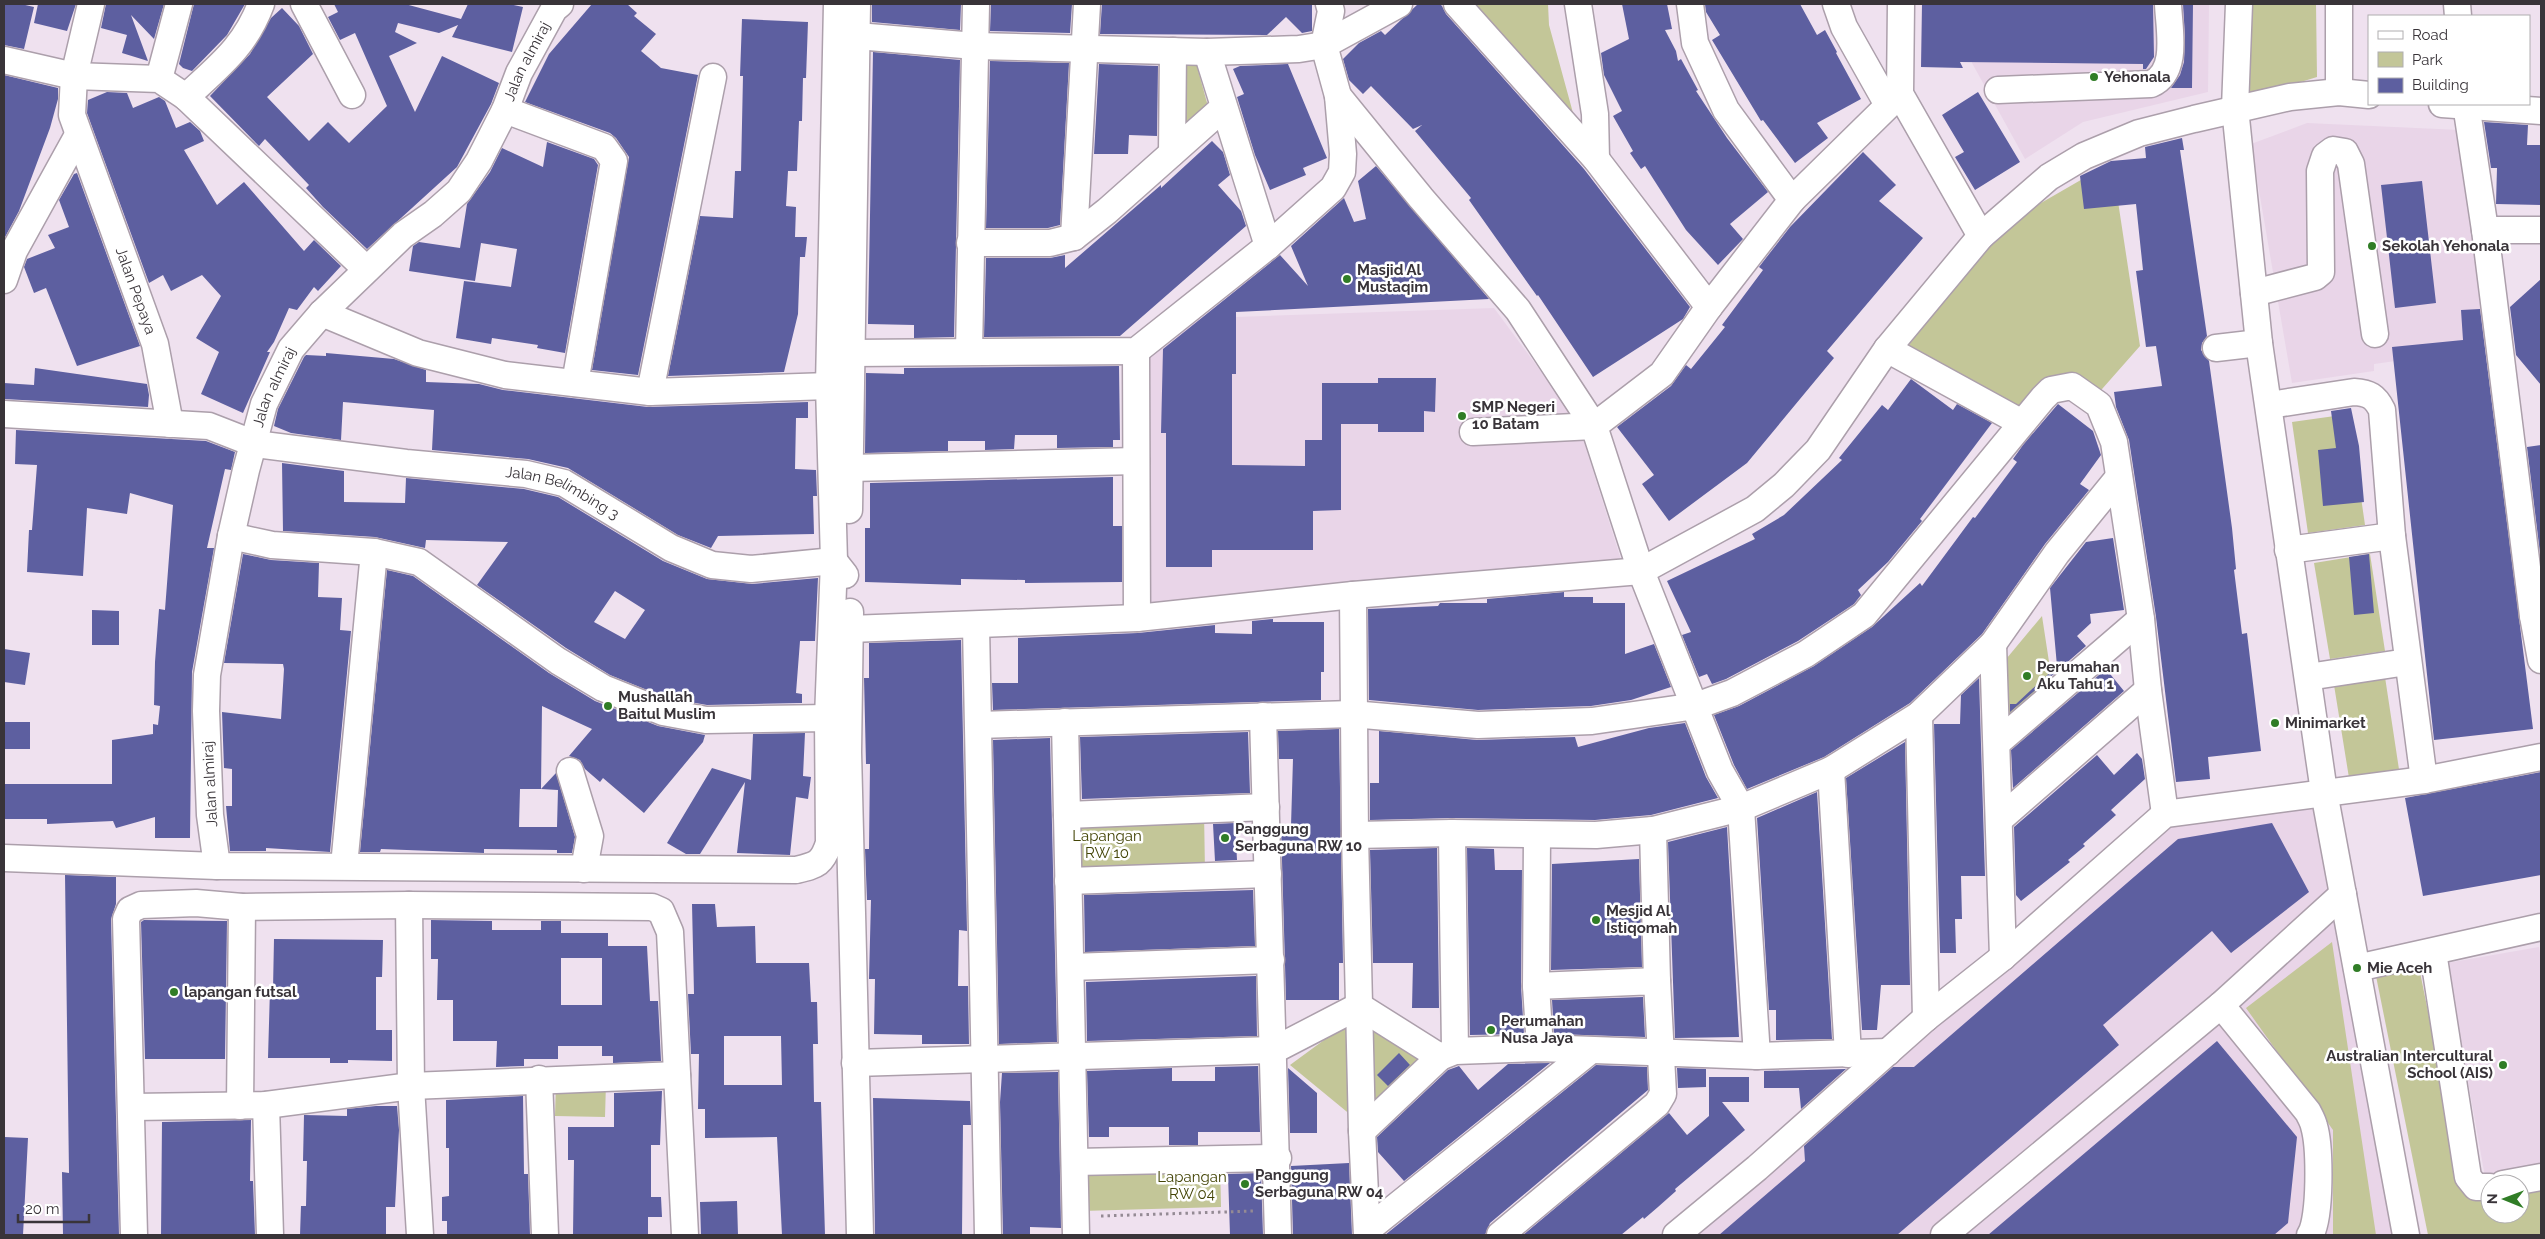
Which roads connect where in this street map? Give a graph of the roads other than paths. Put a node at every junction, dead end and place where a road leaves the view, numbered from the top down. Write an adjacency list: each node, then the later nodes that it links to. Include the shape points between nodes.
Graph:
1 (91, 4): 27 (street, Jalan Pepaya)
2 (179, 4): 29 (street)
3 (261, 4): 35 (street, via 253,27 240,45)
4 (304, 4): 32 (street)
5 (838, 4): 65 (street)
6 (858, 4): 20 (street)
7 (976, 4): 21 (street)
8 (1087, 4): 23 (street)
9 (1329, 4): 22 (street, via 1331,11)
10 (1400, 4): 22 (street)
11 (1457, 4): 44 (street)
12 (1578, 4): 44 (street, via 1595,114)
13 (1690, 4): 45 (street, via 1695,43 1726,110)
14 (1836, 4): 36 (street, via 1844,27)
15 (1902, 4): 36 (street)
16 (2168, 4): 30 (street, via 2170,57 2160,80 2151,84)
17 (2239, 4): 39 (street)
18 (2339, 4): 31 (street)
19 (551, 5): 40 (street, Jalan almiraj)
20 (857, 36): 21 (street); 63 (street)
21 (975, 46): 23 (street); 50 (street)
22 (1324, 46): 25 (street); 34 (street)
23 (1086, 48): 24 (street); 49 (street)
24 (1173, 51): 25 (street); 43 (street)
25 (1207, 52): 38 (street)
26 (4, 60): 27 (street)
27 (74, 76): 29 (street); 42 (street, Jalan Pepaya, via 72,115)
28 (713, 77): 66 (street)
29 (159, 79): 35 (street)
30 (1998, 90)
31 (2339, 92): 33 (street); 39 (street, via 2290,97)
32 (352, 95)
33 (2368, 95)
34 (1338, 96): 51 (street, via 1342,172 1333,188); 71 (street, via 1518,310)
35 (186, 97): 52 (street)
36 (1894, 100): 45 (street); 48 (street)
37 (2458, 105): 41 (street); 46 (street)
38 (1223, 108): 43 (street); 51 (street)
39 (2235, 108): 48 (street, via 2140,133 2084,156 2049,177); 54 (street)
40 (505, 110): 52 (street, Jalan almiraj, via 480,161 459,191); 64 (street, via 604,147 614,161)
41 (2541, 111)
42 (78, 134): 53 (street, via 14,251); 70 (street, Jalan Pepaya, via 155,344)
43 (1172, 153): 49 (street)
44 (1596, 159): 55 (street)
45 (1792, 200): 55 (street)
46 (2485, 230): 47 (street); 84 (street)
47 (2541, 230)
48 (1981, 236): 60 (street)
49 (1074, 237): 50 (street, via 1050,243)
50 (970, 243): 62 (street)
51 (1268, 246): 61 (street)
52 (366, 269): 56 (street, Jalan almiraj)
53 (4, 280)
54 (2254, 293): 57 (street, via 2315,277 2321,272 2320,171 2325,156 2334,150 2345,152 2351,164); 58 (street)
55 (1709, 308): 71 (street, via 1662,374)
56 (322, 313): 64 (street, via 418,353 505,375); 73 (street, Jalan almiraj, via 291,349 264,404)
57 (2375, 334)
58 (2259, 343): 59 (street); 67 (street)
59 (2216, 348)
60 (1887, 349): 69 (street); 82 (street, via 1818,450 1784,485 1755,509)
61 (1136, 350): 62 (street); 74 (street)
62 (968, 351): 63 (street)
63 (850, 353): 65 (street)
64 (575, 383): 66 (street)
65 (839, 388): 66 (street); 75 (street); 81 (street)
66 (650, 392)
67 (2270, 405): 78 (street, via 2354,392 2366,393 2376,399 2382,410); 79 (street)
68 (4, 414): 70 (street)
69 (2022, 423): 76 (street, via 2051,390 2072,386 2099,405 2114,442); 94 (street, via 1864,615 1806,654 1732,693)
70 (170, 424): 73 (street, via 209,426)
71 (1594, 426): 72 (street); 82 (street)
72 (1473, 432)
73 (255, 444): 77 (street, Jalan almiraj); 81 (street, Jalan Belimbing 3, via 526,474 564,483 671,548 712,565)
74 (1136, 460): 75 (street); 85 (street)
75 (850, 468): 81 (street)
76 (2119, 476): 86 (street); 89 (street, via 2057,553)
77 (232, 536): 80 (street, via 272,545); 118 (street, Jalan almiraj, via 207,675 210,815)
78 (2392, 536): 79 (street); 91 (street)
79 (2288, 550): 92 (street)
80 (374, 552): 98 (street, via 419,562 558,661 603,688 663,712 706,720); 119 (street)
81 (841, 570): 88 (street); 98 (street)
82 (1641, 572): 83 (street); 94 (street)
83 (1353, 595): 85 (street); 95 (street)
84 (2537, 615): 90 (street)
85 (1137, 618): 87 (street)
86 (2141, 619): 93 (street); 101 (street)
87 (976, 626): 88 (street); 100 (street)
88 (850, 628): 102 (street)
89 (1992, 644): 96 (street); 101 (street)
90 (2541, 660)
91 (2407, 662): 92 (street); 106 (street)
92 (2308, 677): 107 (street)
93 (2148, 690): 110 (street); 112 (street)
94 (1696, 706): 95 (street, via 1592,721 1478,725); 109 (street, via 1720,771)
95 (1352, 714): 97 (street); 115 (street)
96 (1918, 715): 104 (street); 136 (street)
97 (1263, 716): 99 (street); 108 (street)
98 (828, 718): 102 (street); 120 (street, via 829,843 824,859 796,870)
99 (1065, 722): 100 (street); 111 (street)
100 (978, 725): 146 (street)
101 (1997, 743): 112 (street)
102 (848, 752): 147 (street)
103 (2541, 757): 106 (street)
104 (1831, 770): 109 (street); 143 (street)
105 (570, 771): 120 (street, via 590,836)
106 (2424, 780): 107 (street)
107 (2324, 792): 110 (street); 123 (street)
108 (1266, 807): 111 (street); 121 (street)
109 (1741, 808): 113 (street); 144 (street)
110 (2165, 814): 128 (street)
111 (1067, 815): 122 (street)
112 (2000, 819): 128 (street)
113 (1653, 830): 116 (street); 132 (street)
114 (1452, 833): 115 (street); 116 (street); 142 (street)
115 (1355, 835): 135 (street)
116 (1537, 836): 133 (street)
117 (4, 858): 118 (street)
118 (217, 866): 119 (street)
119 (344, 866): 120 (street)
120 (584, 869)
121 (1268, 874): 122 (street); 129 (street)
122 (1068, 881): 130 (street)
123 (2343, 894): 131 (street); 134 (street)
124 (409, 905): 125 (street); 148 (street, via 652,907 661,911 670,932); 150 (street)
125 (242, 907): 152 (street); 153 (street, via 196,903 141,905 130,910 126,932)
126 (2541, 927): 127 (street)
127 (2433, 952): 131 (street); 157 (street, via 2468,1177 2476,1187)
128 (2003, 957): 136 (street)
129 (1271, 960): 130 (street); 138 (street)
130 (1071, 967): 145 (street)
131 (2357, 968): 172 (street)
132 (1657, 981): 133 (street); 141 (street)
133 (1536, 986): 137 (street)
134 (2221, 1005): 160 (street); 171 (street, via 2308,1112 2314,1126 2318,1212)
135 (1359, 1006): 138 (street); 142 (street); 154 (street)
136 (1926, 1018): 140 (street)
137 (1540, 1048): 139 (street); 142 (street)
138 (1274, 1050): 145 (street); 155 (street)
139 (1591, 1050): 141 (street); 161 (street)
140 (1888, 1052): 143 (street); 170 (street)
141 (1661, 1053): 144 (street); 169 (street, via 1663,1094 1657,1104)
142 (1447, 1054): 154 (street)
143 (1848, 1054): 144 (street)
144 (1757, 1056)
145 (1071, 1058): 146 (street); 156 (street)
146 (985, 1060): 147 (street); 168 (street)
147 (855, 1063): 167 (street)
148 (678, 1075): 149 (street); 166 (street)
149 (539, 1080): 150 (street); 165 (street)
150 (412, 1086): 151 (street); 164 (street)
151 (266, 1105): 152 (street); 163 (street)
152 (240, 1106): 153 (street)
153 (132, 1107): 162 (street)
154 (1362, 1132): 161 (street)
155 (1278, 1158): 156 (street); 158 (street)
156 (1076, 1162): 159 (street)
157 (2480, 1187)
158 (1278, 1223)
159 (1075, 1226)
160 (1954, 1232)
161 (1367, 1233)
162 (134, 1235)
163 (270, 1235)
164 (420, 1235)
165 (545, 1235)
166 (686, 1235)
167 (860, 1235)
168 (988, 1235)
169 (1500, 1235)
170 (1676, 1235)
171 (2310, 1235)
172 (2406, 1235)

